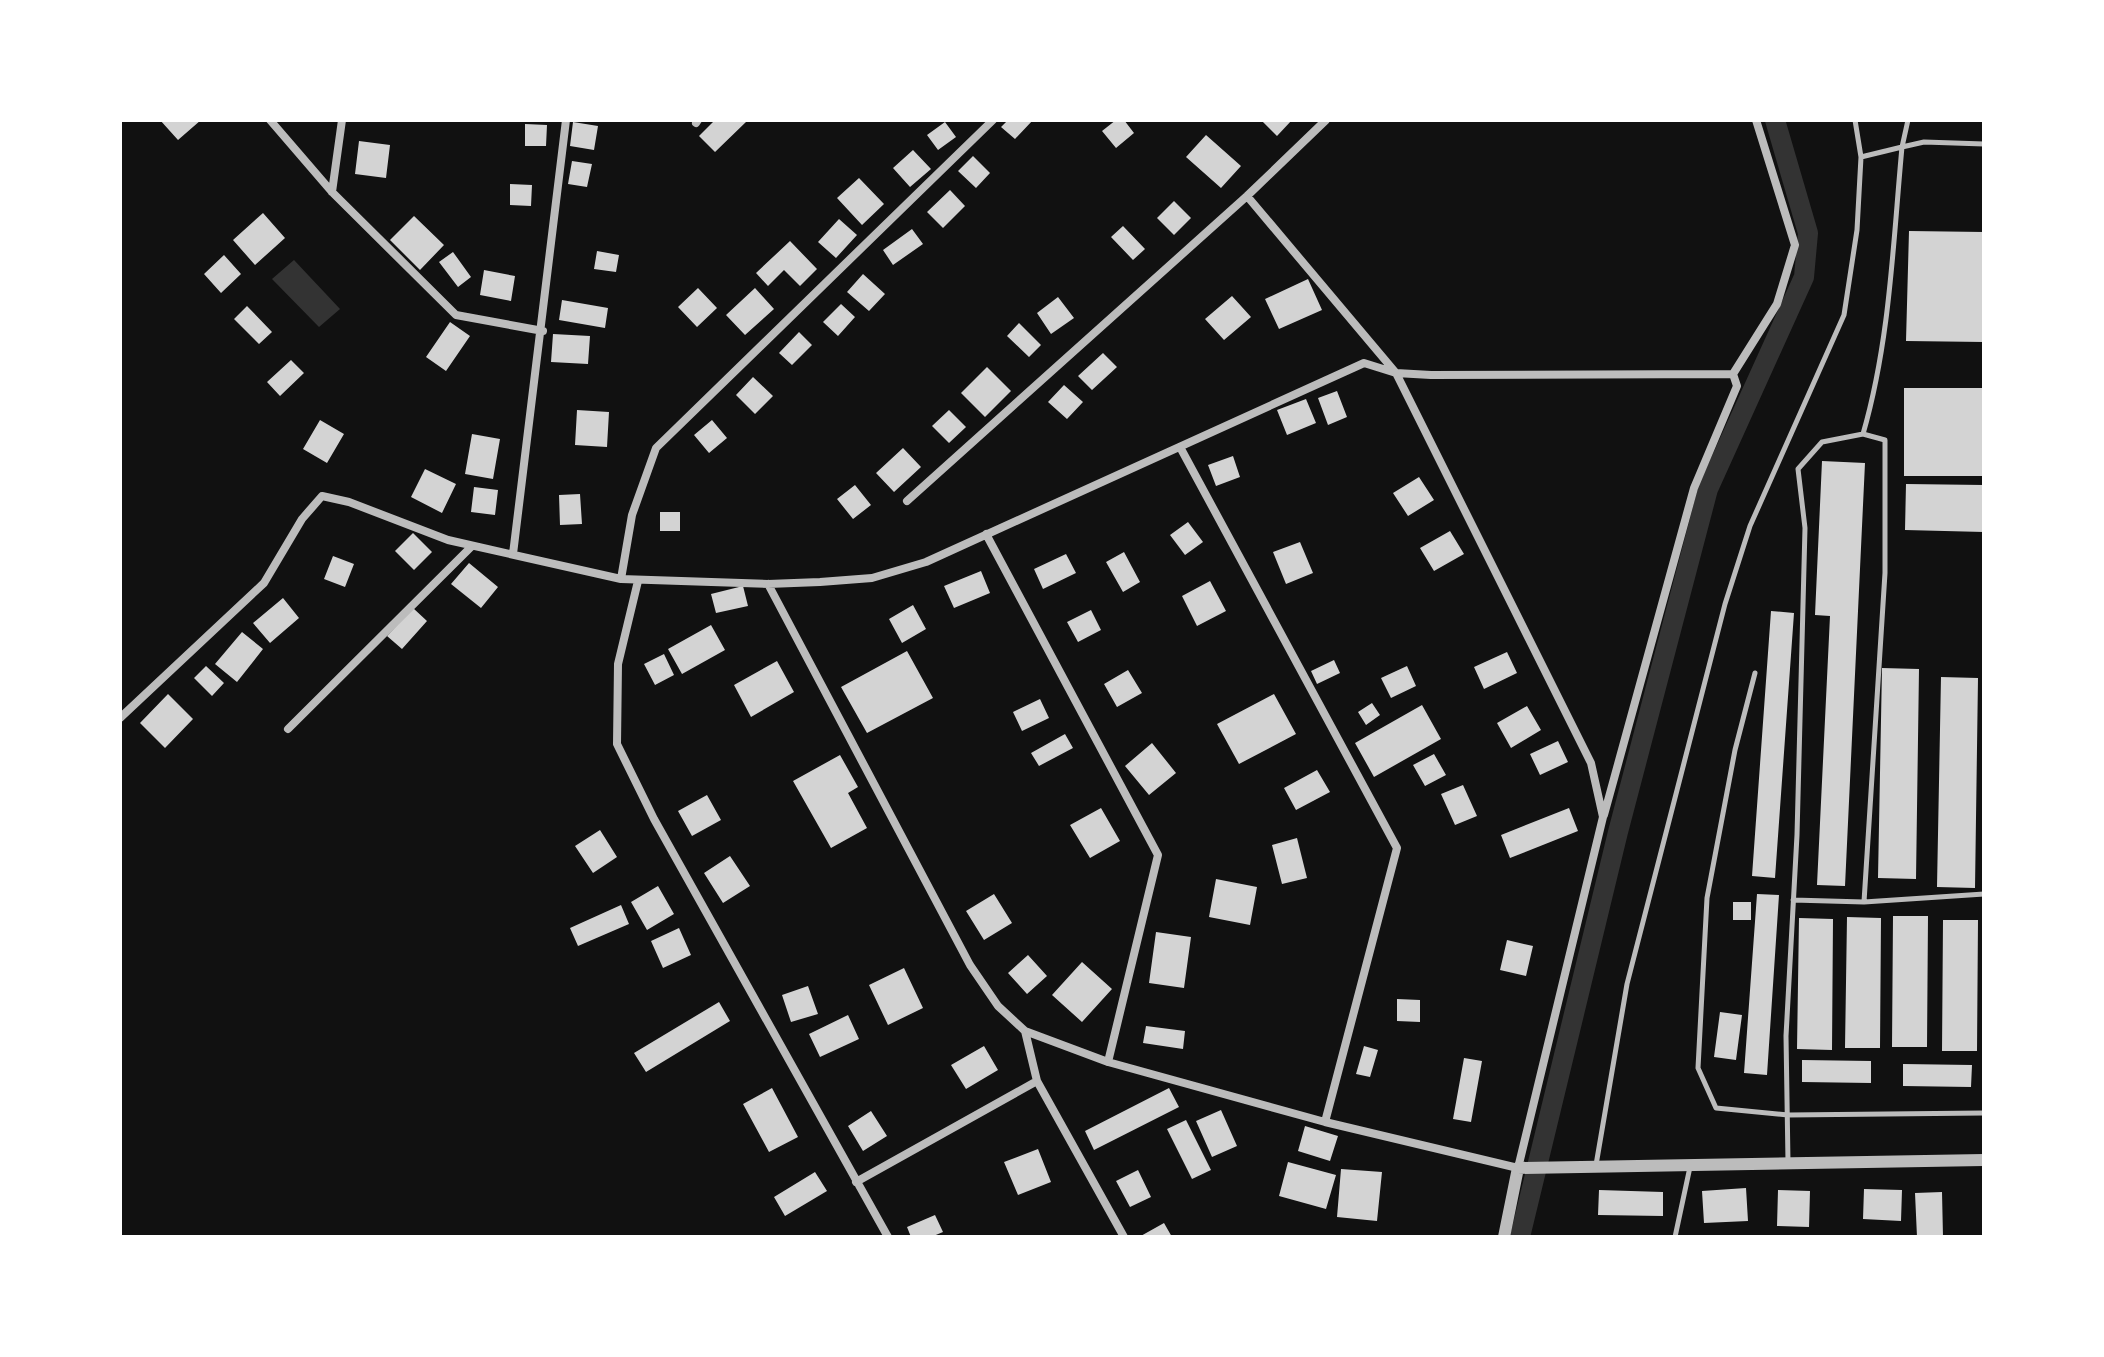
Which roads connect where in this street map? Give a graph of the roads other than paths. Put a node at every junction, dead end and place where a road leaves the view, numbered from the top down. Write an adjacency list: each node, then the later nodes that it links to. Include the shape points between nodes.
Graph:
1 (270, 120): 12 (street)
2 (342, 120): 12 (street)
3 (566, 120): 14 (street)
4 (993, 120): 23 (street, via 656,448 632,515)
5 (1326, 120): 13 (street)
6 (1756, 120): 16 (street, via 1795,245 1777,304)
7 (1855, 120): 11 (lane)
8 (1908, 120): 10 (lane)
9 (1984, 144): 10 (lane, via 1924,142)
10 (1902, 147): 11 (lane); 17 (lane, via 1885,330)
11 (1861, 157): 41 (lane, via 1844,315 1750,526 1725,604 1627,984)
12 (332, 192): 14 (street, via 456,315)
13 (1247, 196): 15 (street); 19 (street)
14 (543, 331): 22 (street)
15 (1396, 373): 16 (street); 18 (street, via 1373,363 1351,367); 29 (street, via 1591,763)
16 (1733, 374): 29 (street, via 1737,386 1694,488)
17 (1863, 434): 31 (lane, via 1822,442 1798,469 1805,528); 32 (lane, via 1885,440 1885,573)
18 (1180, 447): 20 (street); 38 (street, via 1397,848)
19 (907, 501)
20 (986, 534): 25 (street, via 926,562 872,578); 34 (street, via 1158,855)
21 (472, 546): 22 (street); 27 (street, via 322,496 264,583); 28 (street)
22 (513, 554): 23 (street)
23 (621, 579): 24 (street)
24 (638, 581): 25 (street); 44 (street, via 618,664 617,744)
25 (768, 584): 33 (street, via 970,965 998,1006)
26 (1755, 673): 37 (lane, via 1707,898 1698,1068 1716,1108)
27 (120, 718)
28 (288, 729)
29 (1603, 817): 43 (street)
30 (1984, 894): 32 (lane)
31 (1793, 900): 32 (lane); 37 (lane)
32 (1864, 902)
33 (1025, 1031): 34 (street); 35 (street)
34 (1108, 1062): 38 (street)
35 (1037, 1081): 44 (street); 46 (street)
36 (1984, 1113): 37 (lane)
37 (1788, 1115): 40 (lane)
38 (1325, 1122): 43 (street)
39 (1984, 1160): 40 (street)
40 (1788, 1163): 42 (street)
41 (1596, 1166): 42 (street); 43 (street)
42 (1690, 1166): 48 (lane)
43 (1518, 1168): 47 (street)
44 (856, 1182): 45 (street)
45 (888, 1237)
46 (1124, 1237)
47 (1504, 1237)
48 (1675, 1237)

